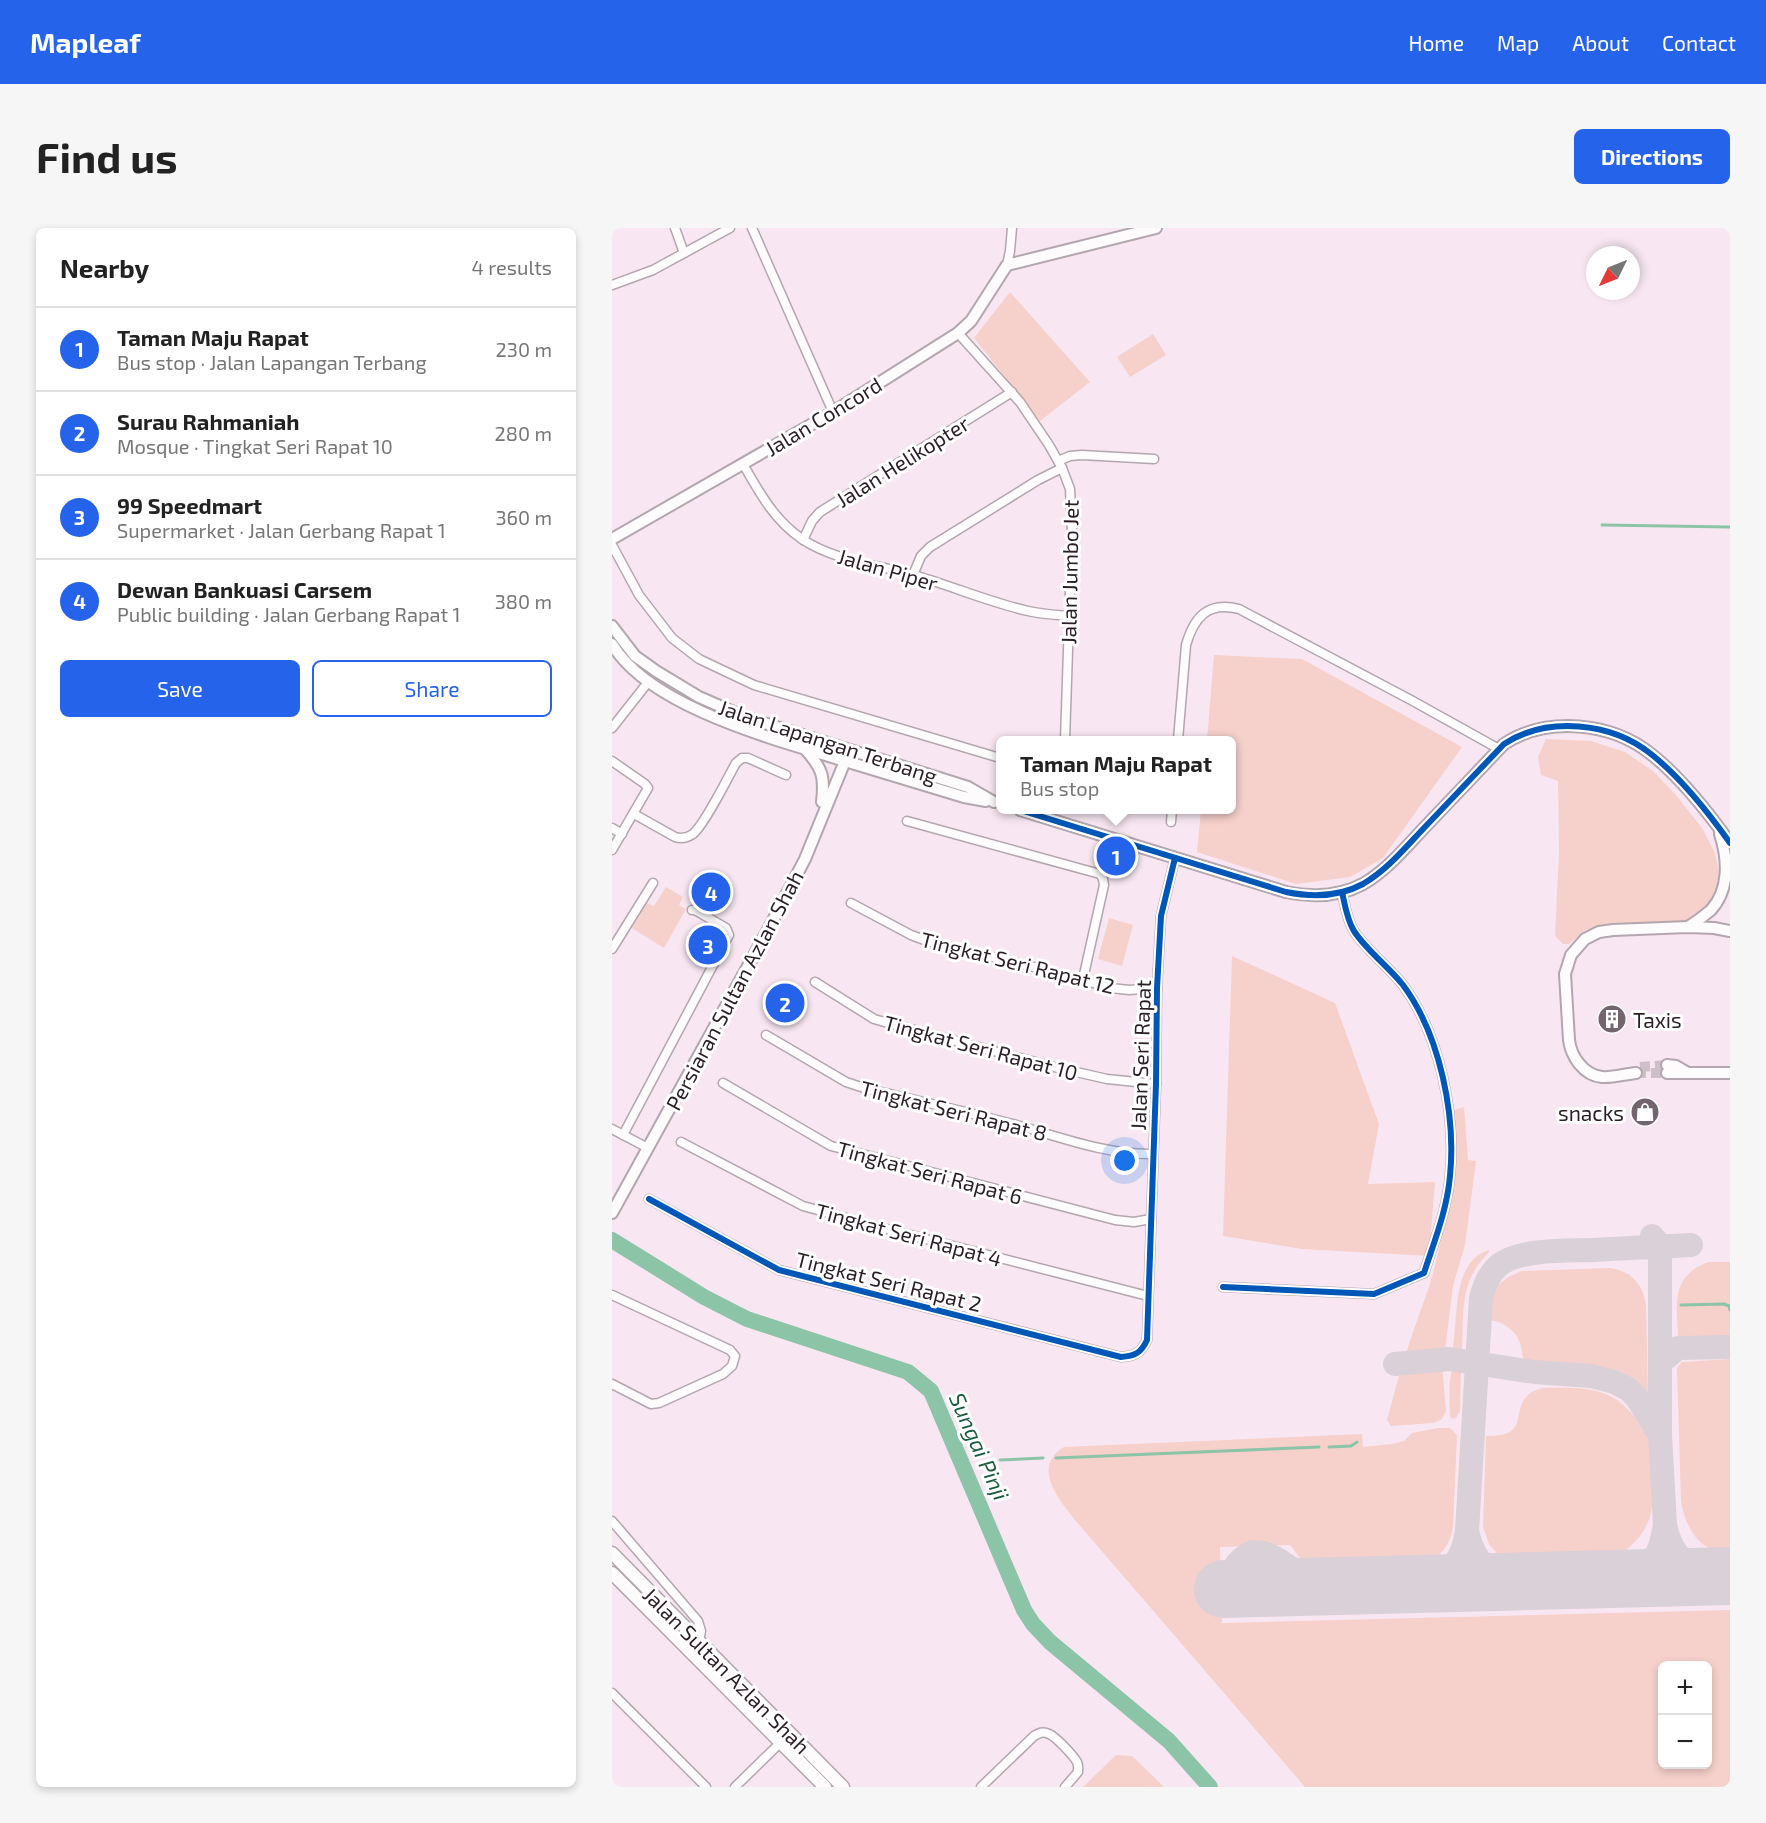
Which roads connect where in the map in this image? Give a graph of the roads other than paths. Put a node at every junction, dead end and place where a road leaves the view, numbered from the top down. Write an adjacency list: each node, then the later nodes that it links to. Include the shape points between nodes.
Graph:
1 (675, 228): 6 (street)
2 (730, 228): 6 (street)
3 (752, 228): 11 (street)
4 (1012, 228): 7 (street)
5 (1156, 228): 7 (street)
6 (684, 253): 8 (street)
7 (1007, 265): 9 (street, Jalan Concord, via 971,321)
8 (612, 285)
9 (958, 333): 10 (street, Jalan Jumbo Jet); 11 (street, Jalan Concord)
10 (1012, 392): 14 (street, Jalan Jumbo Jet); 16 (street, Jalan Helikopter, via 820,512)
11 (832, 411): 13 (street, Jalan Concord)
12 (1154, 459): 14 (street, via 1082,455 1070,456)
13 (743, 464): 15 (street, Jalan Concord); 16 (street, Jalan Piper, via 769,507)
14 (1060, 464): 18 (street, via 930,547 921,556); 19 (street, Jalan Jumbo Jet, via 1071,501)
15 (612, 539)
16 (803, 540): 18 (street, Jalan Piper, via 832,554)
17 (612, 545): 31 (street, via 639,595 672,638 699,659 754,685)
18 (913, 575): 19 (street, Jalan Piper, via 1029,611)
19 (1069, 616): 27 (street, Jalan Jumbo Jet)
20 (612, 626): 22 (street, Jalan Lapangan Terbang)
21 (612, 644): 23 (street, Jalan Lapangan Terbang)
22 (635, 656): 23 (street, via 646,669); 24 (street, Jalan Lapangan Terbang)
23 (649, 681): 24 (street); 26 (street); 29 (street, Jalan Lapangan Terbang, via 691,707)
24 (673, 682): 25 (street, Jalan Lapangan Terbang, via 745,717)
25 (777, 727): 32 (street); 36 (street, Jalan Lapangan Terbang)
26 (612, 728)
27 (1065, 736)
28 (1178, 736): 30 (street, via 1190,630 1198,617 1212,608 1228,606)
29 (805, 748): 32 (street, Jalan Lapangan Terbang); 38 (street, via 820,767 824,782)
30 (1499, 749): 46 (street, via 1521,735 1561,725 1618,735 1651,753); 53 (street, via 1392,862 1362,884)
31 (996, 757)
32 (842, 758): 34 (street, Jalan Lapangan Terbang); 36 (street, via 859,757); 37 (street, Persiaran Sultan Azlan Shah); 38 (street, Persiaran Sultan Azlan Shah)
33 (612, 761): 41 (street, via 648,788)
34 (875, 770): 37 (street, via 848,770); 40 (street, Jalan Lapangan Terbang)
35 (786, 775): 41 (street, via 742,758 700,827 680,839)
36 (933, 776): 39 (street, Jalan Lapangan Terbang, via 968,787)
37 (834, 786): 71 (street, Persiaran Sultan Azlan Shah, via 805,859)
38 (822, 802): 71 (street, Persiaran Sultan Azlan Shah, via 801,857)
39 (996, 802)
40 (996, 803)
41 (634, 813): 48 (street)
42 (1047, 814): 51 (street)
43 (1172, 814): 45 (street)
44 (907, 821): 59 (street, via 1100,874 1104,885)
45 (1171, 822)
46 (1717, 825): 49 (street); 56 (street, via 1727,855 1725,889 1711,910)
47 (612, 828): 48 (street)
48 (622, 834): 50 (street)
49 (1730, 843)
50 (612, 850)
51 (1175, 858): 53 (street, via 1286,892); 61 (street, Jalan Seri Rapat, via 1161,916)
52 (653, 883): 58 (street)
53 (1342, 892): 76 (street, via 1353,929 1419,1008 1442,1073 1452,1138 1445,1209 1424,1273 1374,1294)
54 (851, 903): 59 (street, Tingkat Seri Rapat 12, via 918,939)
55 (692, 910): 69 (street, via 726,928 729,935)
56 (1688, 927): 57 (street); 64 (street, via 1599,932 1585,939 1571,955 1565,974 1572,1053 1583,1068 1602,1077)
57 (1730, 931)
58 (612, 949)
59 (1083, 979): 61 (street, Tingkat Seri Rapat 12, via 1111,988)
60 (815, 982): 67 (street, Tingkat Seri Rapat 10, via 888,1023 1096,1077)
61 (1157, 988): 67 (street, Jalan Seri Rapat)
62 (766, 1035): 72 (street, Tingkat Seri Rapat 8, via 846,1082 864,1088 1108,1150)
63 (1667, 1069): 65 (street, via 1691,1074)
64 (1632, 1071)
65 (1730, 1073)
66 (723, 1083): 75 (street, Tingkat Seri Rapat 6, via 831,1146 1115,1220)
67 (1156, 1084): 72 (street, Jalan Seri Rapat)
68 (612, 1130): 69 (street)
69 (622, 1135): 71 (street)
70 (681, 1142): 78 (street, Tingkat Seri Rapat 4, via 803,1206)
71 (646, 1146): 74 (street, Persiaran Sultan Azlan Shah)
72 (1154, 1154): 75 (street, Jalan Seri Rapat)
73 (649, 1198): 79 (street, Tingkat Seri Rapat 2, via 779,1269 1121,1358)
74 (613, 1207)
75 (1151, 1219): 78 (street, Jalan Seri Rapat)
76 (1223, 1287)
77 (612, 1294): 80 (street, via 730,1350 735,1356 732,1366 723,1374 669,1400 651,1404)
78 (1148, 1296): 79 (street, Jalan Seri Rapat, via 1147,1340)
79 (1134, 1356)
80 (612, 1384)
81 (612, 1521): 84 (street, via 698,1621 702,1631)
82 (612, 1553): 84 (main road, Jalan Sultan Azlan Shah)
83 (612, 1573): 86 (main road, Jalan Sultan Azlan Shah)
84 (699, 1641): 91 (main road, Jalan Sultan Azlan Shah)
85 (612, 1693): 88 (street)
86 (780, 1743): 89 (street); 90 (main road, Jalan Sultan Azlan Shah)
87 (987, 1785): 92 (street, via 1040,1732 1053,1736 1078,1765 1078,1772)
88 (706, 1787)
89 (735, 1787)
90 (825, 1787)
91 (843, 1787)
92 (1065, 1787)

